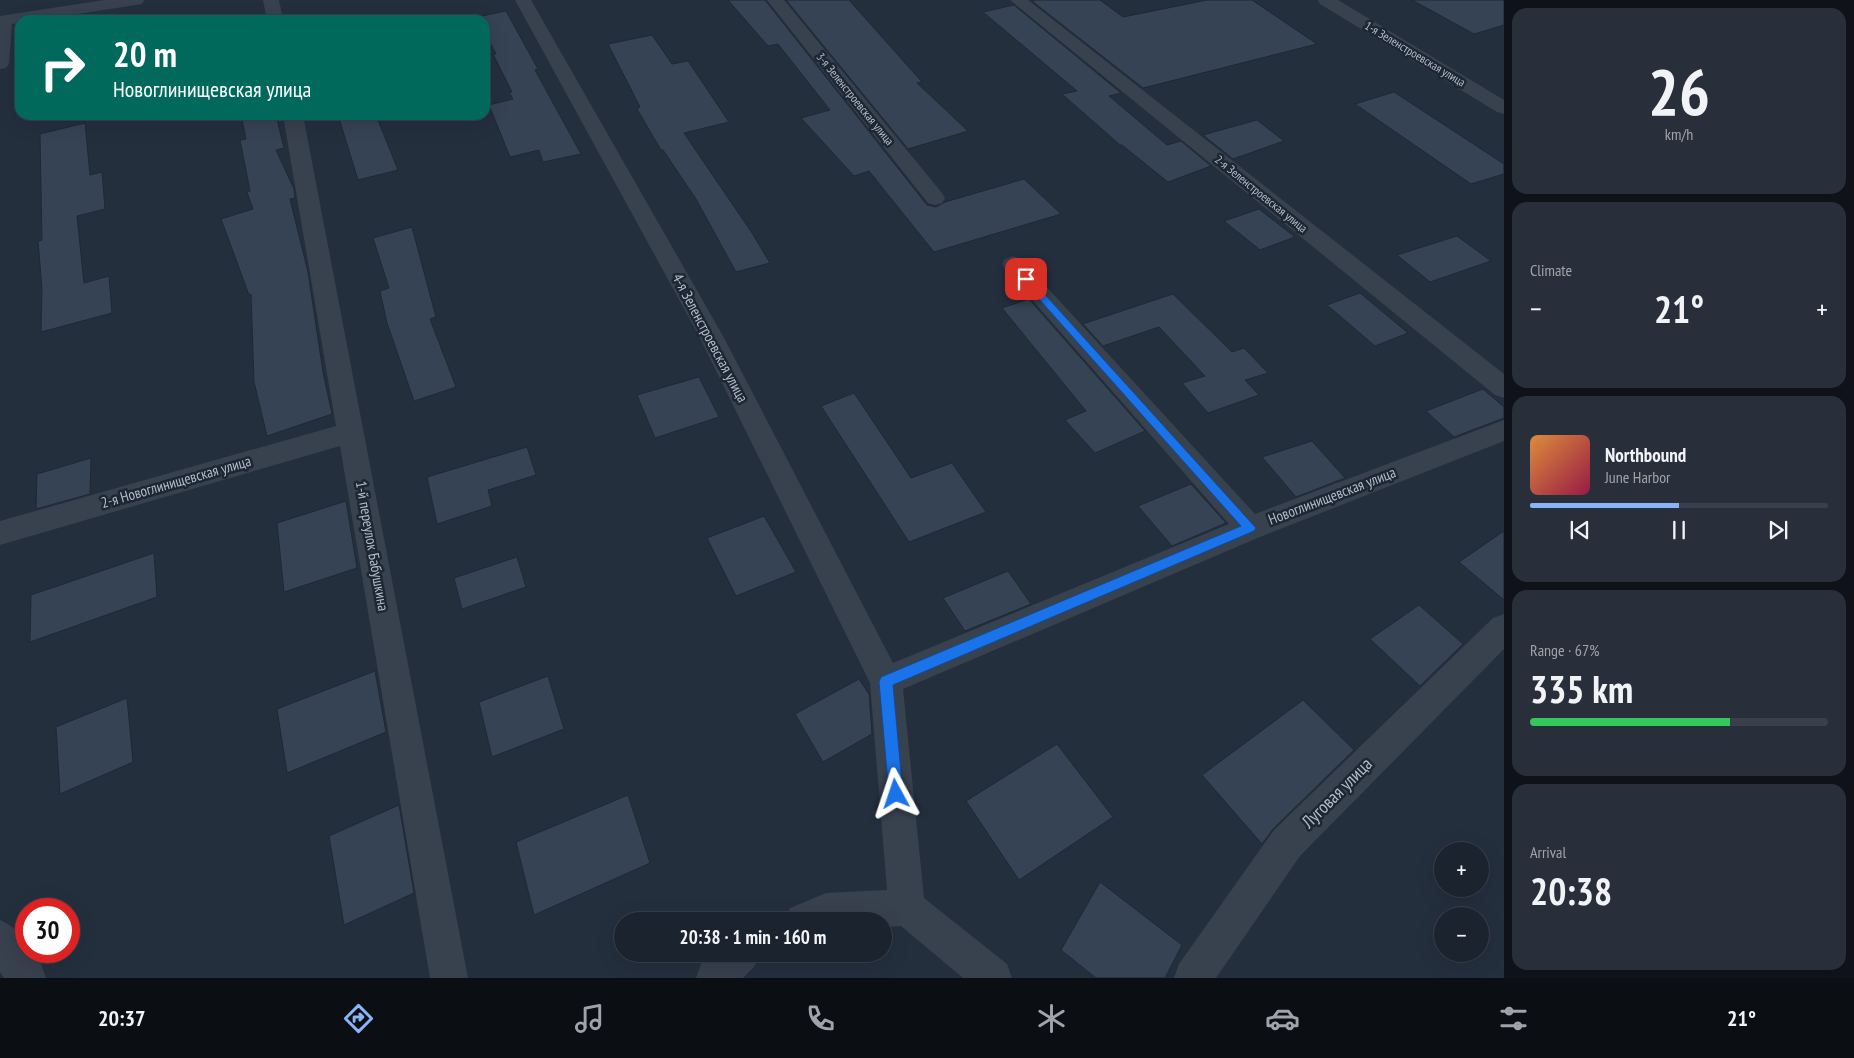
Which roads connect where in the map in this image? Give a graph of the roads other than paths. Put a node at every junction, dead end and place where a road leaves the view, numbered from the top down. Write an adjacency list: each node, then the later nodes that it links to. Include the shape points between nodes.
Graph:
1 (136, 0): 7 (street)
2 (271, 0): 8 (street)
3 (523, 0): 22 (street, 4-я Зеленстроевская улица, via 711,336)
4 (775, 0): 14 (street, 3-я Зеленстроевская улица)
5 (1018, 0): 16 (street, 2-я Зеленстроевская улица)
6 (1326, 0): 12 (street, 1-я Зеленстроевская улица)
7 (36, 15)
8 (274, 15)
9 (15, 18): 10 (street)
10 (2, 20): 11 (street)
11 (0, 64)
12 (1504, 108)
13 (294, 120): 18 (street, 1-й переулок Бабушкина)
14 (935, 198)
15 (1013, 264): 19 (street)
16 (1504, 388)
17 (1504, 430): 19 (street, Новоглинищевская улица)
18 (351, 432): 20 (street, 2-я Новоглинищевская улица); 28 (street, 1-й переулок Бабушкина)
19 (1250, 528): 22 (street, Новоглинищевская улица)
20 (0, 533)
21 (1504, 628): 31 (street, Луговая улица, via 1287,843)
22 (886, 682): 23 (street)
23 (906, 907): 24 (street); 30 (street)
24 (826, 912)
25 (0, 939): 27 (street)
26 (732, 962): 29 (street)
27 (27, 978)
28 (449, 978)
29 (714, 978)
30 (992, 978)
31 (1193, 978)

